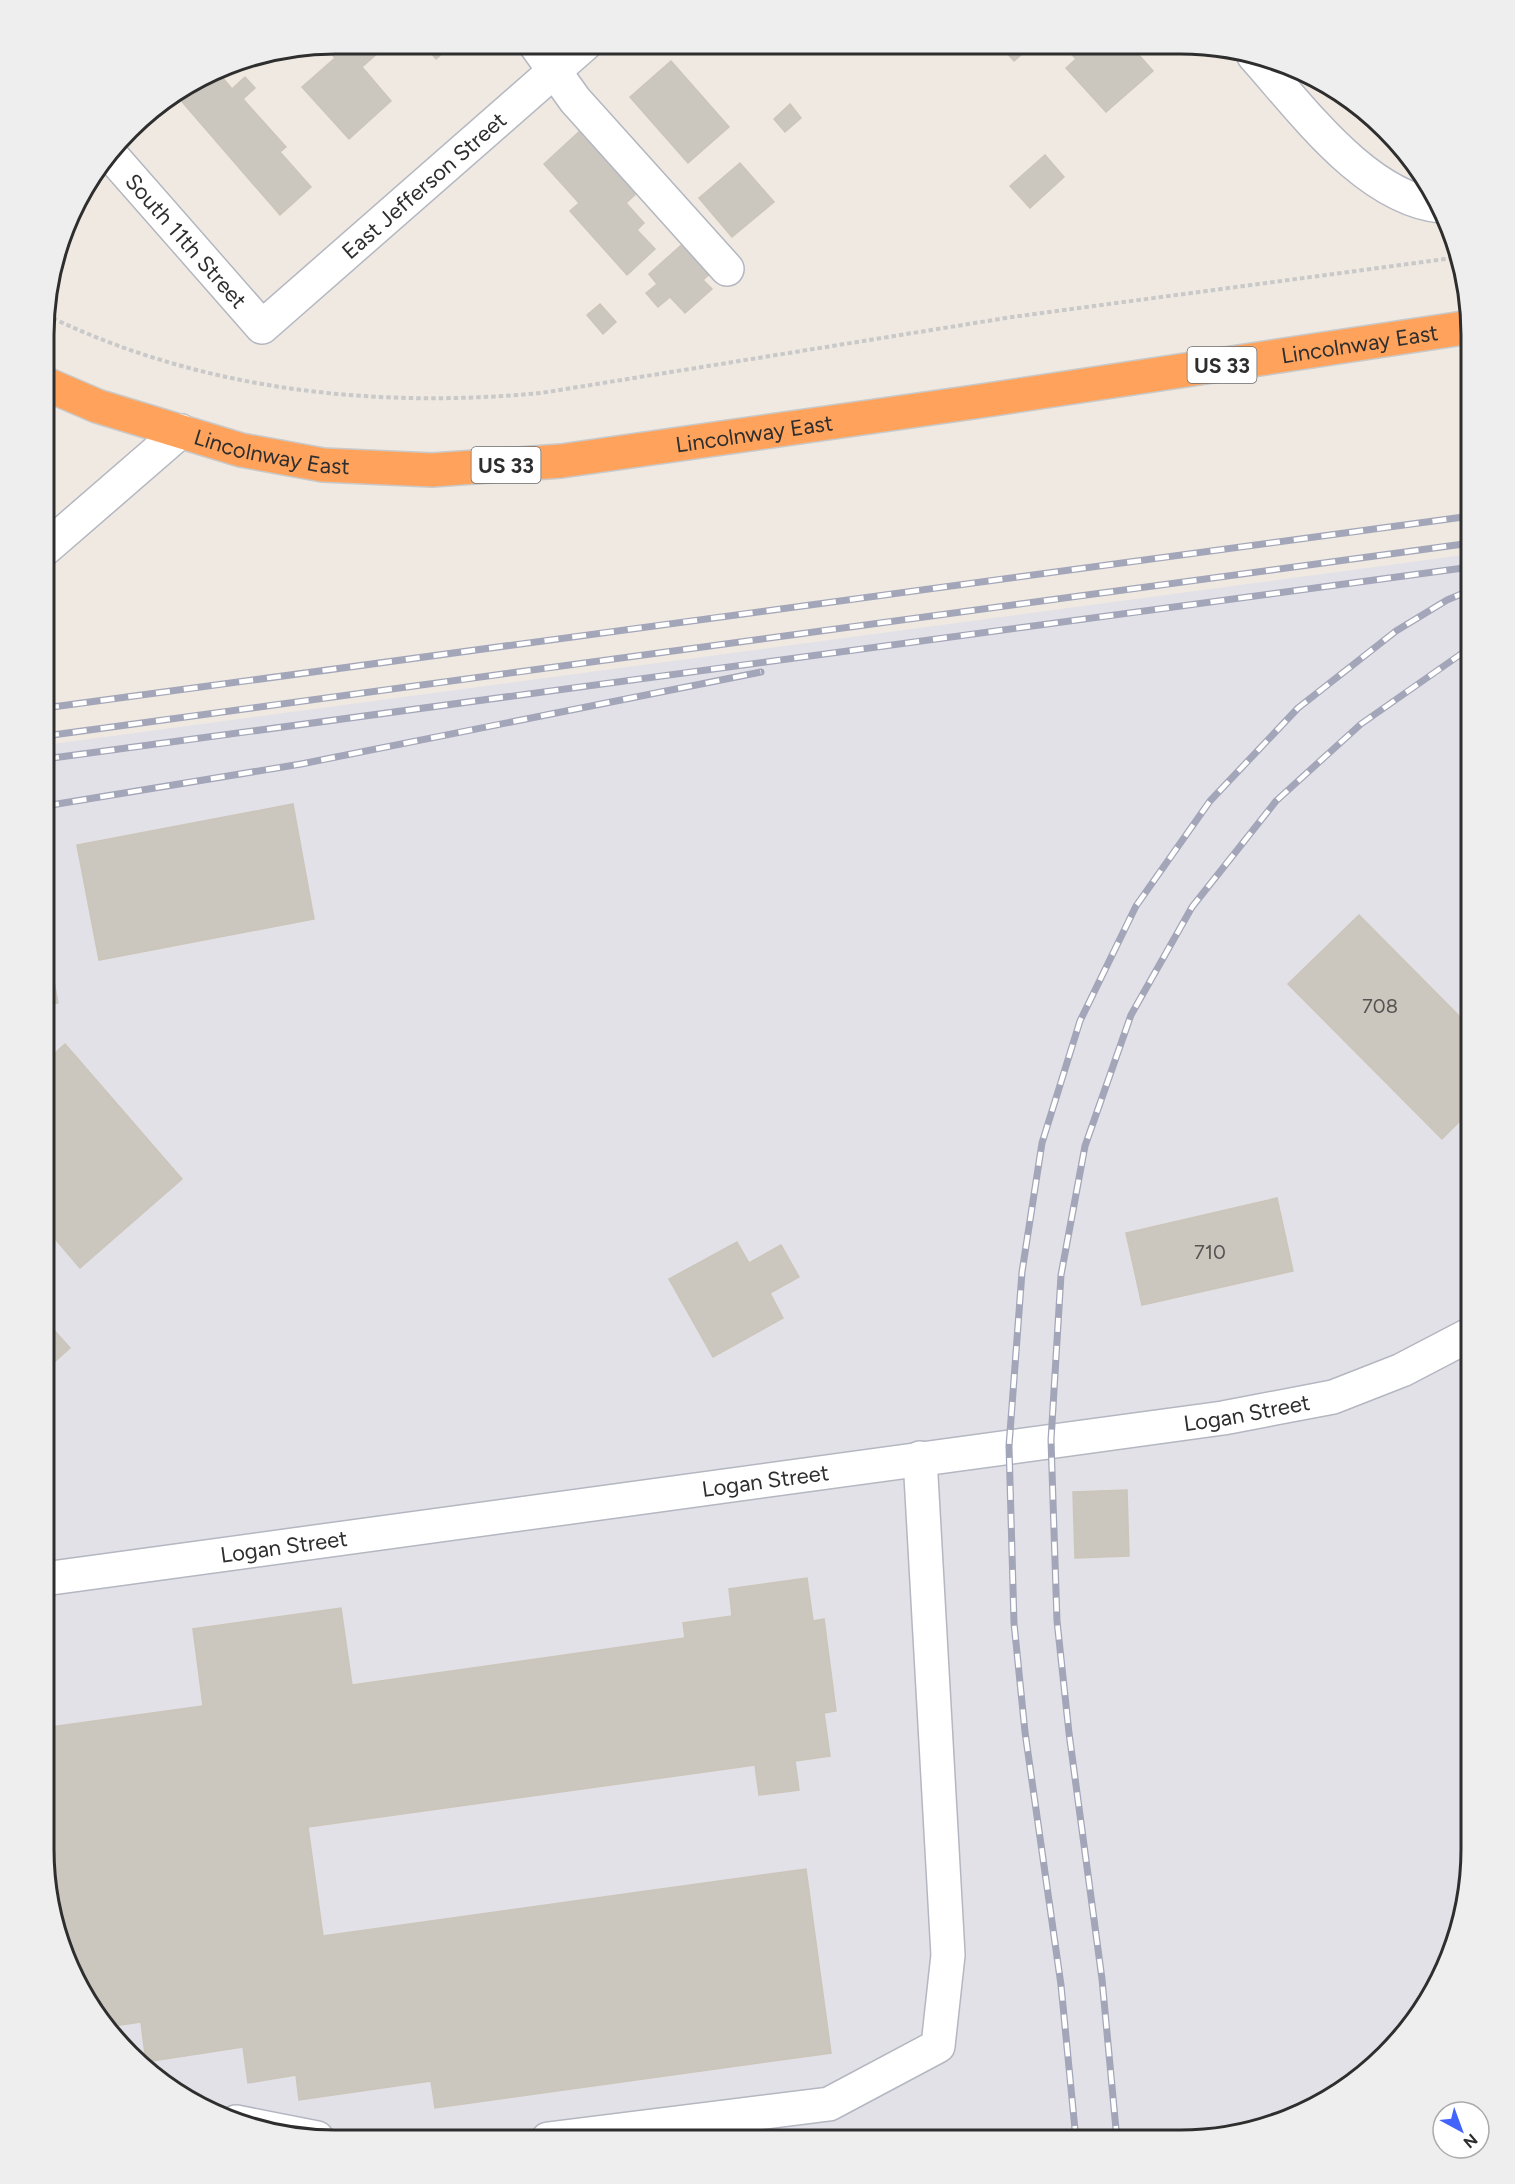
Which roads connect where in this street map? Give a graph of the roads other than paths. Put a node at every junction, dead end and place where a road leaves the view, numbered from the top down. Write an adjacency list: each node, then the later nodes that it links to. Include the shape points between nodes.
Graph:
1 (542, 54): 3 (street)
2 (574, 54): 3 (street, East Jefferson Street)
3 (554, 71): 7 (street, via 575,100); 8 (street, East Jefferson Street)
4 (1276, 71): 6 (street, via 1358,168 1397,193)
5 (115, 160): 8 (street, South 11th Street)
6 (1427, 202)
7 (727, 269)
8 (262, 327)
9 (1461, 328): 11 (highway, Lincolnway East / US 33, via 561,461 432,470 323,465 241,450)
10 (54, 387): 11 (highway, Lincolnway East / US 33, via 97,406)
11 (181, 431): 12 (street)
12 (54, 541)
13 (1461, 1339): 14 (street, Logan Street, via 1402,1370 1333,1397 1223,1418)
14 (920, 1458): 15 (street, Logan Street); 16 (street, via 948,1955 938,2046 829,2104)
15 (54, 1578)
16 (620, 2130)

